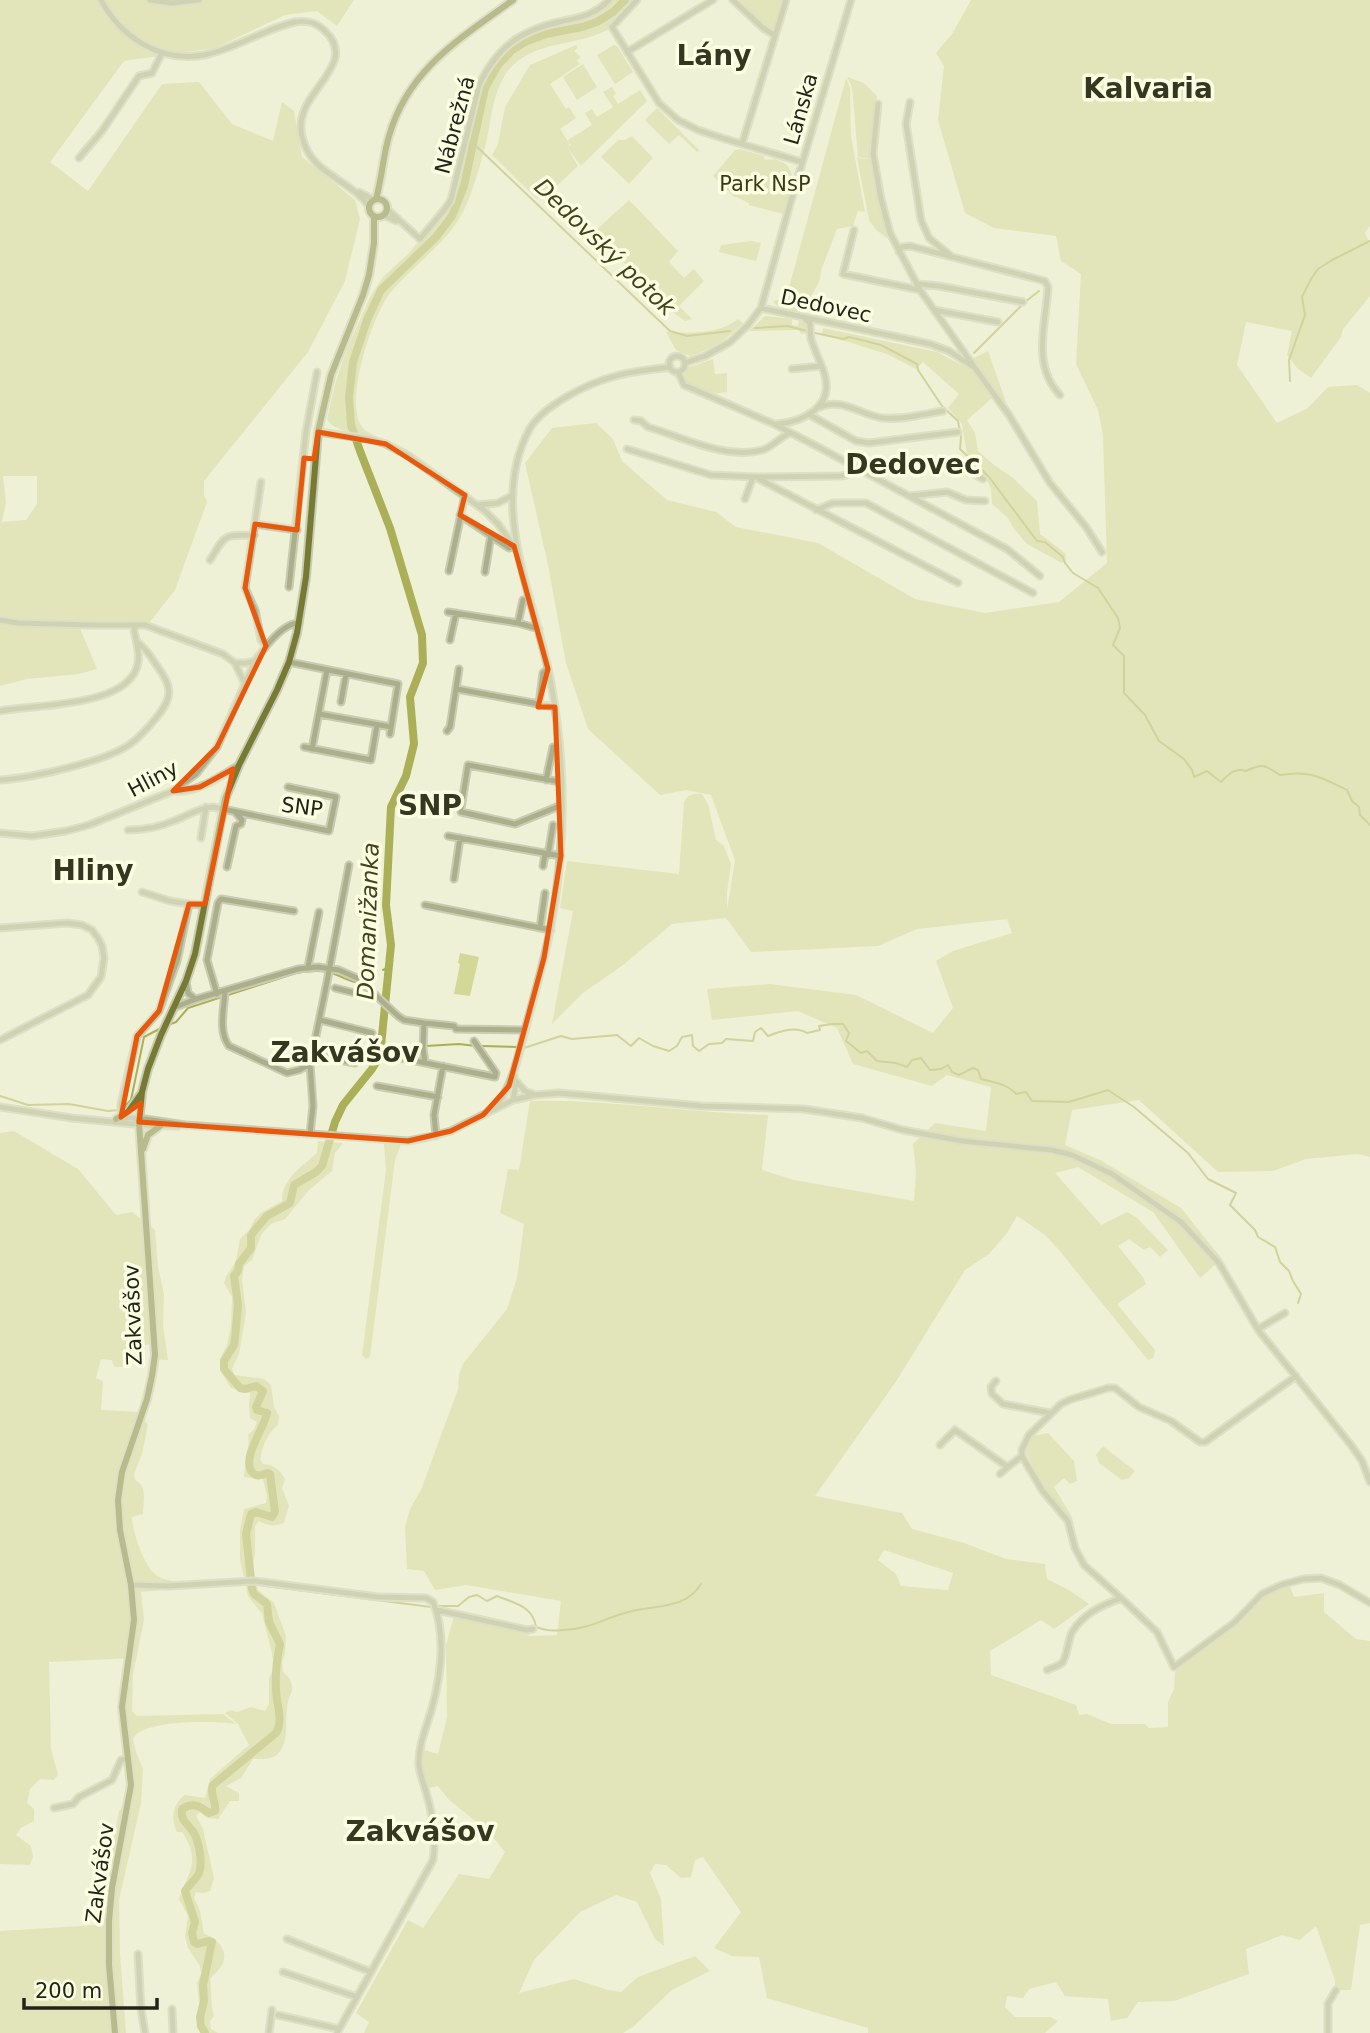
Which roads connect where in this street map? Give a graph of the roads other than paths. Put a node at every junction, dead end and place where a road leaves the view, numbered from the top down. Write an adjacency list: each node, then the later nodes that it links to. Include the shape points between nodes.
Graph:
1 (150, 0): 2 (street)
2 (199, 0)
3 (513, 0): 19 (main road, via 444,51 415,82 389,134)
4 (609, 0): 20 (street, Nábrežná, via 587,16 533,30 498,54 479,85 451,200 420,239)
5 (637, 0): 12 (street, via 611,27)
6 (713, 0): 12 (street)
7 (733, 0): 11 (street)
8 (786, 0): 11 (street)
9 (850, 0): 18 (street, Lánska)
10 (104, 1): 13 (street, via 125,33)
11 (774, 35): 16 (street)
12 (627, 52): 16 (street, via 659,103 678,120)
13 (162, 53): 17 (street, via 152,73 139,76); 19 (street, via 205,55 295,22 310,22 323,29 333,43 335,59 305,108 303,138 314,161)
14 (910, 102): 25 (street, via 906,124 921,219 929,238)
15 (878, 104): 22 (street, Dedovec, via 873,154)
16 (742, 144): 18 (street)
17 (79, 158)
18 (802, 162): 28 (street, Lánska)
19 (376, 201): 20 (main road); 20 (main road, via 370,212)
20 (381, 214): 49 (main road, via 363,296 331,375)
21 (854, 230): 26 (street, via 843,274)
22 (890, 233): 23 (street, via 896,242); 24 (street, Dedovec)
23 (910, 246): 24 (street); 25 (street)
24 (899, 252): 26 (street, Dedovec)
25 (951, 256): 42 (street, via 1047,282 1041,354 1048,378)
26 (918, 287): 27 (street, via 939,286); 29 (street, Dedovec)
27 (1023, 302)
28 (761, 308): 30 (street, Dedovec); 34 (street, Dedovec, via 730,342)
29 (934, 310): 31 (street); 32 (street, Dedovec)
30 (803, 318): 33 (street, Dedovec); 35 (street, Dedovec, via 811,326)
31 (998, 322)
32 (957, 341): 33 (street, via 958,350); 37 (street, Dedovec)
33 (949, 351): 37 (street, Dedovec)
34 (685, 363): 36 (street, Dedovec, via 681,357 673,357); 40 (street, Dedovec)
35 (821, 366): 38 (street); 41 (street, Dedovec)
36 (670, 367): 40 (street); 63 (street, Dedovec, via 610,378 555,404 539,417 519,455)
37 (975, 368): 75 (street, Dedovec, via 1050,483)
38 (792, 369)
39 (317, 372): 53 (street)
40 (678, 372): 48 (street, via 684,385)
41 (826, 390): 43 (street, Dedovec); 44 (street)
42 (1060, 395)
43 (834, 403): 44 (street); 45 (street, via 881,418)
44 (817, 408): 46 (street)
45 (943, 411)
46 (810, 415): 48 (street); 50 (street, via 856,441 869,443)
47 (634, 420): 51 (street, via 733,453 764,450)
48 (774, 424): 51 (street)
49 (318, 432): 54 (main road); 62 (street, via 382,442)
50 (958, 432)
51 (790, 433): 55 (street)
52 (627, 449): 57 (street, via 711,475)
53 (304, 458): 54 (street); 71 (street)
54 (314, 459): 88 (main road)
55 (855, 466): 56 (street); 58 (street, via 841,476)
56 (863, 471): 59 (street, via 951,461); 64 (street)
57 (755, 477): 58 (street); 61 (street); 65 (street)
58 (777, 477): 61 (street)
59 (983, 480)
60 (261, 482): 70 (street)
61 (774, 487): 68 (street)
62 (464, 495): 67 (street); 69 (street)
63 (513, 495): 67 (street, via 498,503); 76 (street)
64 (909, 496): 66 (street, via 947,492 965,500); 80 (street, via 1007,550)
65 (745, 499)
66 (985, 501)
67 (477, 505): 74 (street)
68 (816, 510): 81 (street); 83 (street, via 834,503 866,503)
69 (460, 515): 73 (street); 78 (street)
70 (255, 524): 71 (street); 72 (street)
71 (297, 530): 82 (street)
72 (254, 535): 77 (street, via 226,537); 94 (street, via 245,588)
73 (491, 536): 74 (street, via 509,548); 79 (street)
74 (514, 546): 76 (street)
75 (1102, 552)
76 (519, 553): 91 (street)
77 (210, 560)
78 (449, 571)
79 (485, 572)
80 (1040, 576)
81 (958, 583)
82 (289, 586)
83 (1033, 593)
84 (523, 600): 89 (street)
85 (448, 612): 86 (street)
86 (456, 613): 89 (street); 92 (street)
87 (0, 620): 90 (street)
88 (299, 623): 94 (street, Hliny, via 289,625); 96 (main road)
89 (517, 623): 91 (street)
90 (137, 625): 93 (street); 97 (street, via 223,654)
91 (538, 629): 99 (street)
92 (450, 640)
93 (137, 642): 107 (street, via 136,671 112,692 86,701); 115 (street, Hliny, via 165,677 169,690 164,708 143,733 123,749 98,759)
94 (265, 646): 95 (street, Hliny)
95 (255, 661): 97 (street); 102 (street, Hliny)
96 (289, 662): 100 (street); 114 (main road)
97 (235, 663): 102 (street)
98 (459, 669): 103 (street)
99 (548, 669): 105 (street, via 543,673); 106 (street)
100 (327, 670): 101 (street); 108 (street)
101 (346, 674): 104 (street); 109 (street, via 398,684 390,731)
102 (245, 682): 119 (street, Hliny, via 217,747 196,774)
103 (457, 689): 105 (street); 110 (street)
104 (341, 702)
105 (539, 705): 106 (street)
106 (555, 707): 117 (street)
107 (0, 711)
108 (318, 714): 109 (street); 113 (street)
109 (377, 725): 113 (street, via 371,760)
110 (447, 731)
111 (304, 747): 113 (street)
112 (552, 747): 116 (street)
113 (312, 749)
114 (239, 765): 119 (street, via 200,787); 122 (main road)
115 (0, 780)
116 (547, 780): 117 (street); 121 (street, via 468,765 461,810 515,824)
117 (561, 782): 131 (street)
118 (288, 787): 123 (street, SNP, via 336,797 329,831)
119 (173, 791): 126 (street, Hliny, via 66,831 32,836)
120 (206, 807): 122 (street, Hliny); 125 (street, Hliny, via 151,829); 128 (street)
121 (557, 807)
122 (223, 808): 123 (street, SNP); 139 (main road)
123 (235, 812): 134 (street, via 242,820 236,826)
124 (553, 825): 130 (street)
125 (128, 831)
126 (0, 833)
127 (448, 836): 129 (street)
128 (201, 838)
129 (460, 838): 130 (street); 135 (street)
130 (547, 854): 131 (street); 133 (street)
131 (561, 856): 145 (street)
132 (349, 865): 147 (street)
133 (543, 866)
134 (227, 867)
135 (454, 879)
136 (142, 892): 138 (street)
137 (545, 893): 144 (street)
138 (189, 904): 139 (street); 177 (street, via 177,961 159,1011 137,1036)
139 (204, 905): 148 (main road)
140 (425, 905): 144 (street)
141 (294, 911): 151 (street, via 221,899 207,960)
142 (319, 912): 146 (street)
143 (0, 928): 159 (street, via 85,926 100,942 104,964 88,995)
144 (540, 928): 145 (street)
145 (551, 930): 157 (street)
146 (308, 967): 147 (street); 152 (street)
147 (329, 971): 150 (street, via 357,978); 155 (street)
148 (186, 981): 153 (street, via 188,993); 154 (main road)
149 (335, 988): 150 (street, via 363,995)
150 (372, 990): 156 (street, via 404,1020)
151 (217, 994): 152 (street); 153 (street)
152 (225, 995): 165 (street, via 223,1032 229,1046 287,1073)
153 (196, 999): 154 (street)
154 (173, 1008): 171 (main road)
155 (320, 1020): 158 (street); 161 (street)
156 (424, 1023): 157 (street); 164 (street)
157 (525, 1030): 167 (street)
158 (372, 1033)
159 (0, 1040)
160 (474, 1041): 166 (street, via 495,1077)
161 (312, 1055): 163 (street); 165 (street)
162 (396, 1057): 164 (street)
163 (355, 1063)
164 (425, 1063): 166 (street)
165 (310, 1064): 182 (street)
166 (443, 1066): 173 (street)
167 (514, 1069): 168 (street); 170 (street)
168 (514, 1078): 172 (street); 174 (street)
169 (377, 1086): 173 (street)
170 (509, 1086): 174 (street); 176 (street)
171 (142, 1092): 177 (main road, via 134,1106); 179 (main road, Zakvášov)
172 (535, 1095): 174 (street); 186 (street, via 804,1109 962,1141 1072,1155 1112,1174 1181,1222 1219,1263)
173 (438, 1097): 183 (street)
174 (513, 1100): 176 (street)
175 (0, 1107): 178 (street)
176 (494, 1110): 183 (street)
177 (118, 1118): 178 (street); 179 (street)
178 (104, 1120): 179 (street)
179 (139, 1122): 180 (street); 181 (street); 184 (main road, Zakvášov)
180 (185, 1125): 181 (street); 182 (street)
181 (160, 1126): 184 (main road, via 148,1135)
182 (310, 1134): 183 (street, via 408,1140)
183 (436, 1136)
184 (141, 1154): 195 (main road, Zakvášov, via 155,1355 119,1490 120,1530)
185 (1285, 1313): 186 (street)
186 (1258, 1329): 187 (street)
187 (1296, 1376): 189 (street, via 1205,1442 1139,1407 1115,1388 1069,1400); 194 (street, via 1358,1454)
188 (996, 1381): 189 (street, via 992,1394 1003,1404)
189 (1050, 1413): 191 (street, via 1029,1435)
190 (940, 1445): 192 (street, via 955,1430)
191 (1022, 1456): 192 (street); 196 (street, via 1068,1521 1074,1548 1084,1565)
192 (1009, 1466): 193 (street)
193 (1000, 1474)
194 (1370, 1482)
195 (131, 1585): 198 (street, via 252,1581 379,1597 426,1598); 201 (main road, Zakvášov, via 132,1637 122,1707)
196 (1121, 1598): 197 (street, via 1157,1632 1174,1667 1235,1622 1262,1594 1282,1585 1321,1578); 200 (street, via 1086,1615 1070,1634 1062,1664)
197 (1370, 1603)
198 (436, 1607): 199 (street); 206 (street, via 439,1674 419,1765 435,1850)
199 (533, 1629)
200 (1047, 1670)
201 (128, 1759): 202 (street, Zakvášov, via 121,1760 112,1780 73,1804); 211 (main road, Zakvášov, via 131,1786 109,1913)
202 (54, 1808)
203 (287, 1939): 206 (street)
204 (138, 1954): 212 (street)
205 (282, 1972): 208 (street)
206 (371, 1972): 208 (street)
207 (1336, 1990): 215 (street, via 1328,2004)
208 (357, 1997): 210 (street)
209 (172, 2008): 213 (street)
210 (338, 2031): 214 (street, via 275,2013)
211 (115, 2033)
212 (145, 2033)
213 (173, 2033)
214 (269, 2033)
215 (1328, 2033)

